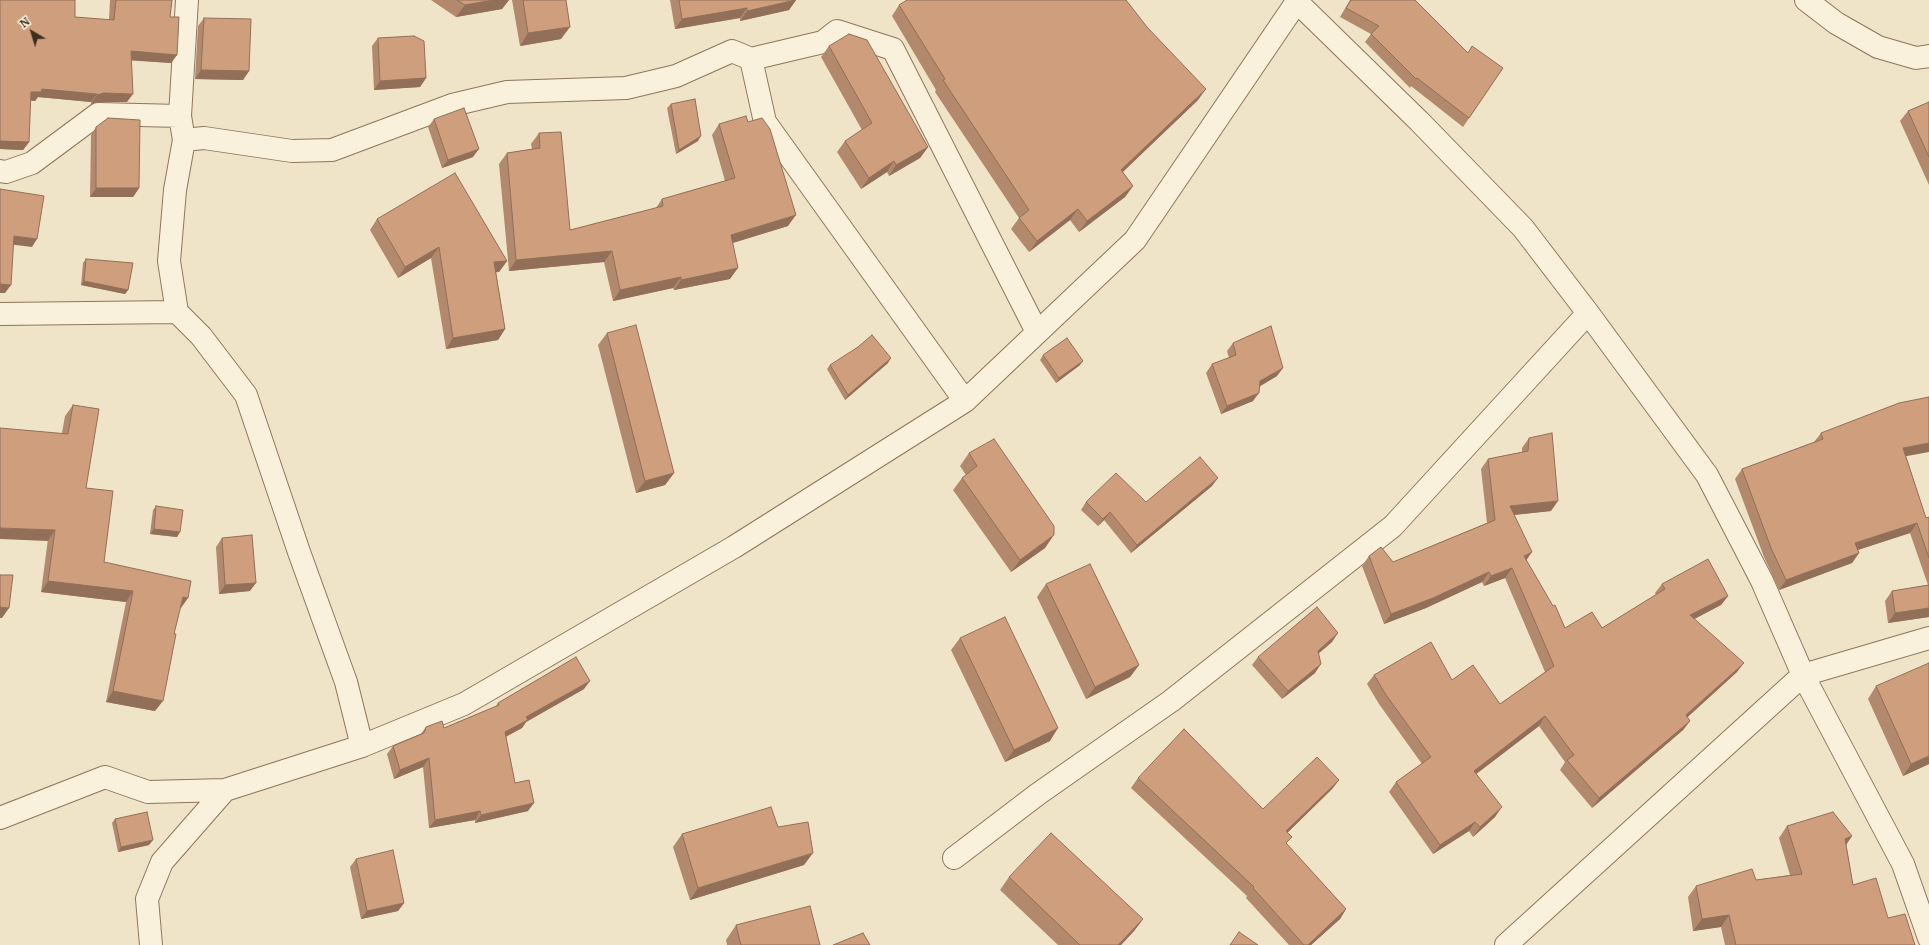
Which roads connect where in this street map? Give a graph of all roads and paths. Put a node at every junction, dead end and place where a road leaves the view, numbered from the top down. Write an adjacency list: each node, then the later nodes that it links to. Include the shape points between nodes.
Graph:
1 (187, 0): 6 (street)
2 (1806, 0): 4 (street, via 1836,24 1878,47 1916,58)
3 (1297, 1): 10 (street, via 1523,228); 12 (street, via 1136,240)
4 (1929, 56)
5 (751, 59): 7 (street, via 732,52 676,76 626,88 507,92 452,105 332,150 292,151 204,138); 12 (street, via 823,42 837,31 893,49); 13 (street, via 764,122)
6 (180, 116): 7 (street); 8 (street, via 98,114 32,163 6,172)
7 (184, 140): 9 (street, via 169,261)
8 (0, 171)
9 (177, 312): 11 (street); 16 (street, via 201,336 246,395 346,682)
10 (1588, 313): 15 (street, via 1707,476 1762,581); 19 (street, via 1392,526 1172,701 1038,794)
11 (0, 314)
12 (1037, 332): 13 (street)
13 (964, 401): 16 (street, via 734,547 464,704)
14 (1929, 638): 15 (street)
15 (1803, 675): 20 (street, via 1903,864); 22 (street)
16 (362, 746): 17 (street)
17 (225, 790): 18 (street, via 148,792 105,777); 21 (street, via 162,862 147,899)
18 (0, 818)
19 (954, 858)
20 (1929, 938)
21 (151, 945)
22 (1506, 945)

